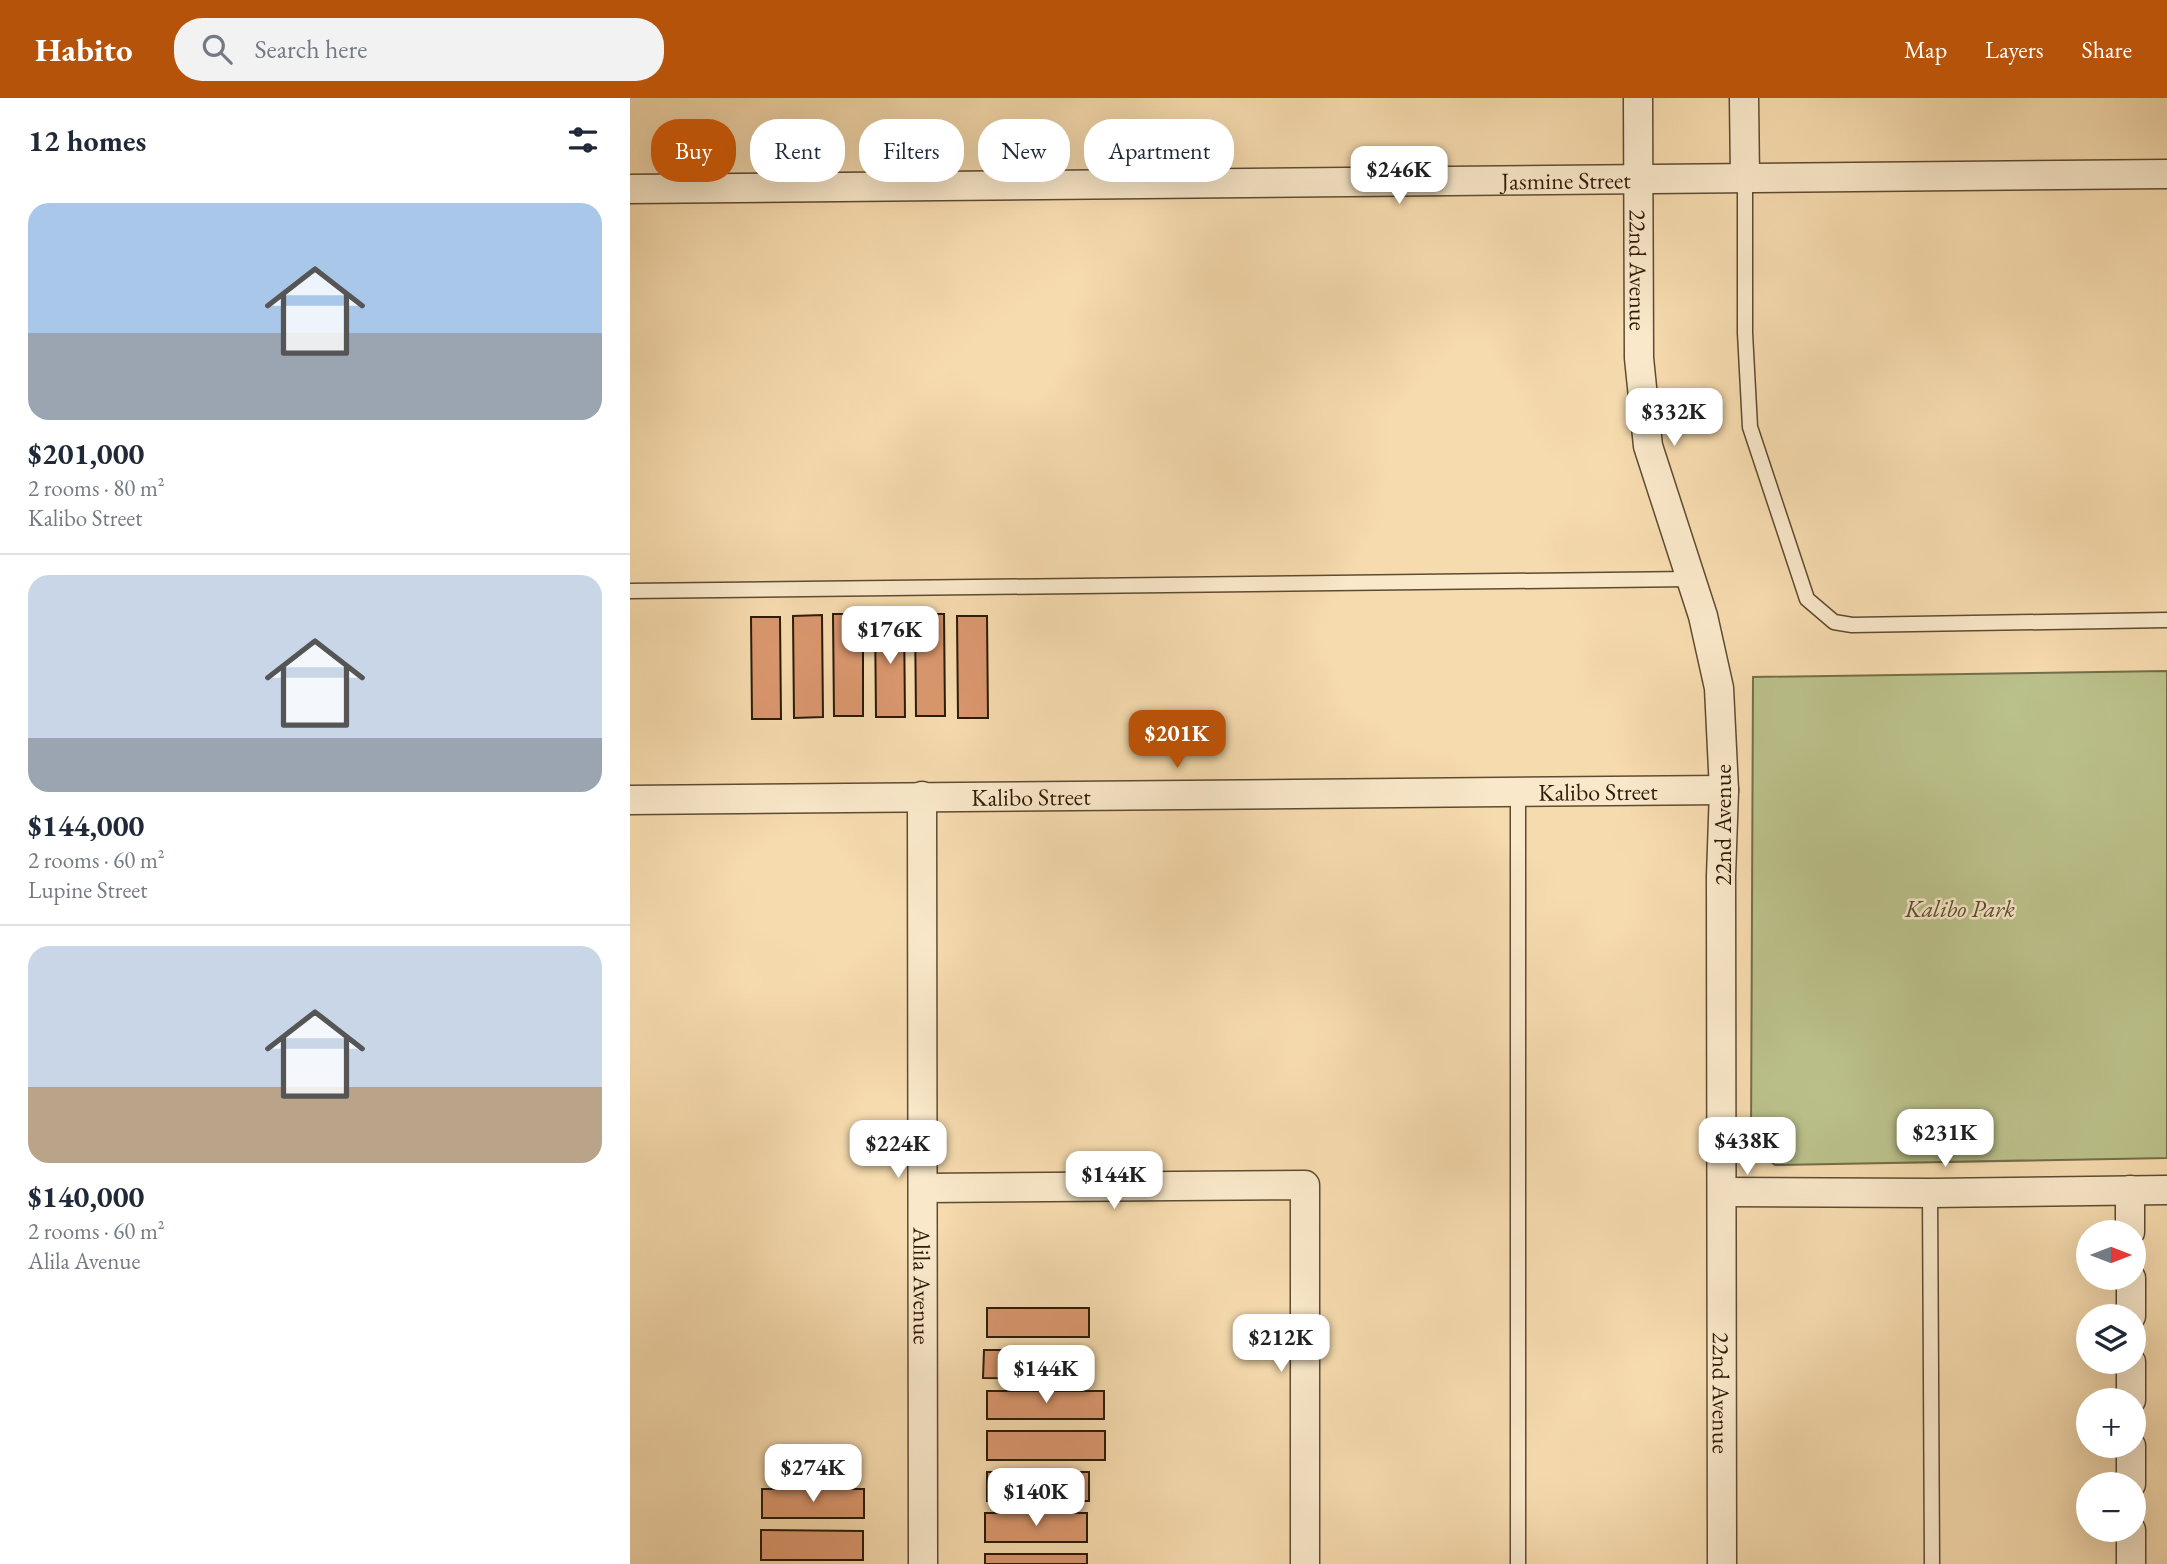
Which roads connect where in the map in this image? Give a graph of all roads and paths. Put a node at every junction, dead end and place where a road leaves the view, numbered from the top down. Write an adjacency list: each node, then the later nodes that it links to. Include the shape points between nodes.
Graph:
1 (1638, 98): 5 (street, 22nd Avenue)
2 (1744, 98): 4 (street)
3 (2167, 174): 4 (street, Jasmine Street)
4 (1745, 178): 5 (street, Jasmine Street); 9 (lane, via 1750,427 1807,599 1834,622 1852,625)
5 (1638, 179): 6 (street, Jasmine Street); 7 (street, 22nd Avenue, via 1639,358 1648,446)
6 (630, 189)
7 (1691, 579): 8 (lane); 10 (street, 22nd Avenue, via 1719,688)
8 (630, 591)
9 (2167, 620)
10 (1724, 790): 11 (street, Kalibo Street); 17 (street, 22nd Avenue)
11 (1518, 792): 12 (street, Kalibo Street); 23 (lane)
12 (922, 796): 13 (street, Kalibo Street); 14 (street, Alila Avenue)
13 (630, 800)
14 (923, 1188): 21 (street, Alila Avenue); 22 (street, via 1305,1185)
15 (2130, 1190): 16 (street); 18 (street); 19 (street)
16 (2167, 1190)
17 (1723, 1192): 18 (street); 24 (street, 22nd Avenue)
18 (1930, 1194): 25 (lane)
19 (2130, 1220)
20 (2131, 1542): 26 (street)
21 (923, 1564)
22 (1305, 1564)
23 (1518, 1564)
24 (1723, 1564)
25 (1932, 1564)
26 (2131, 1564)

